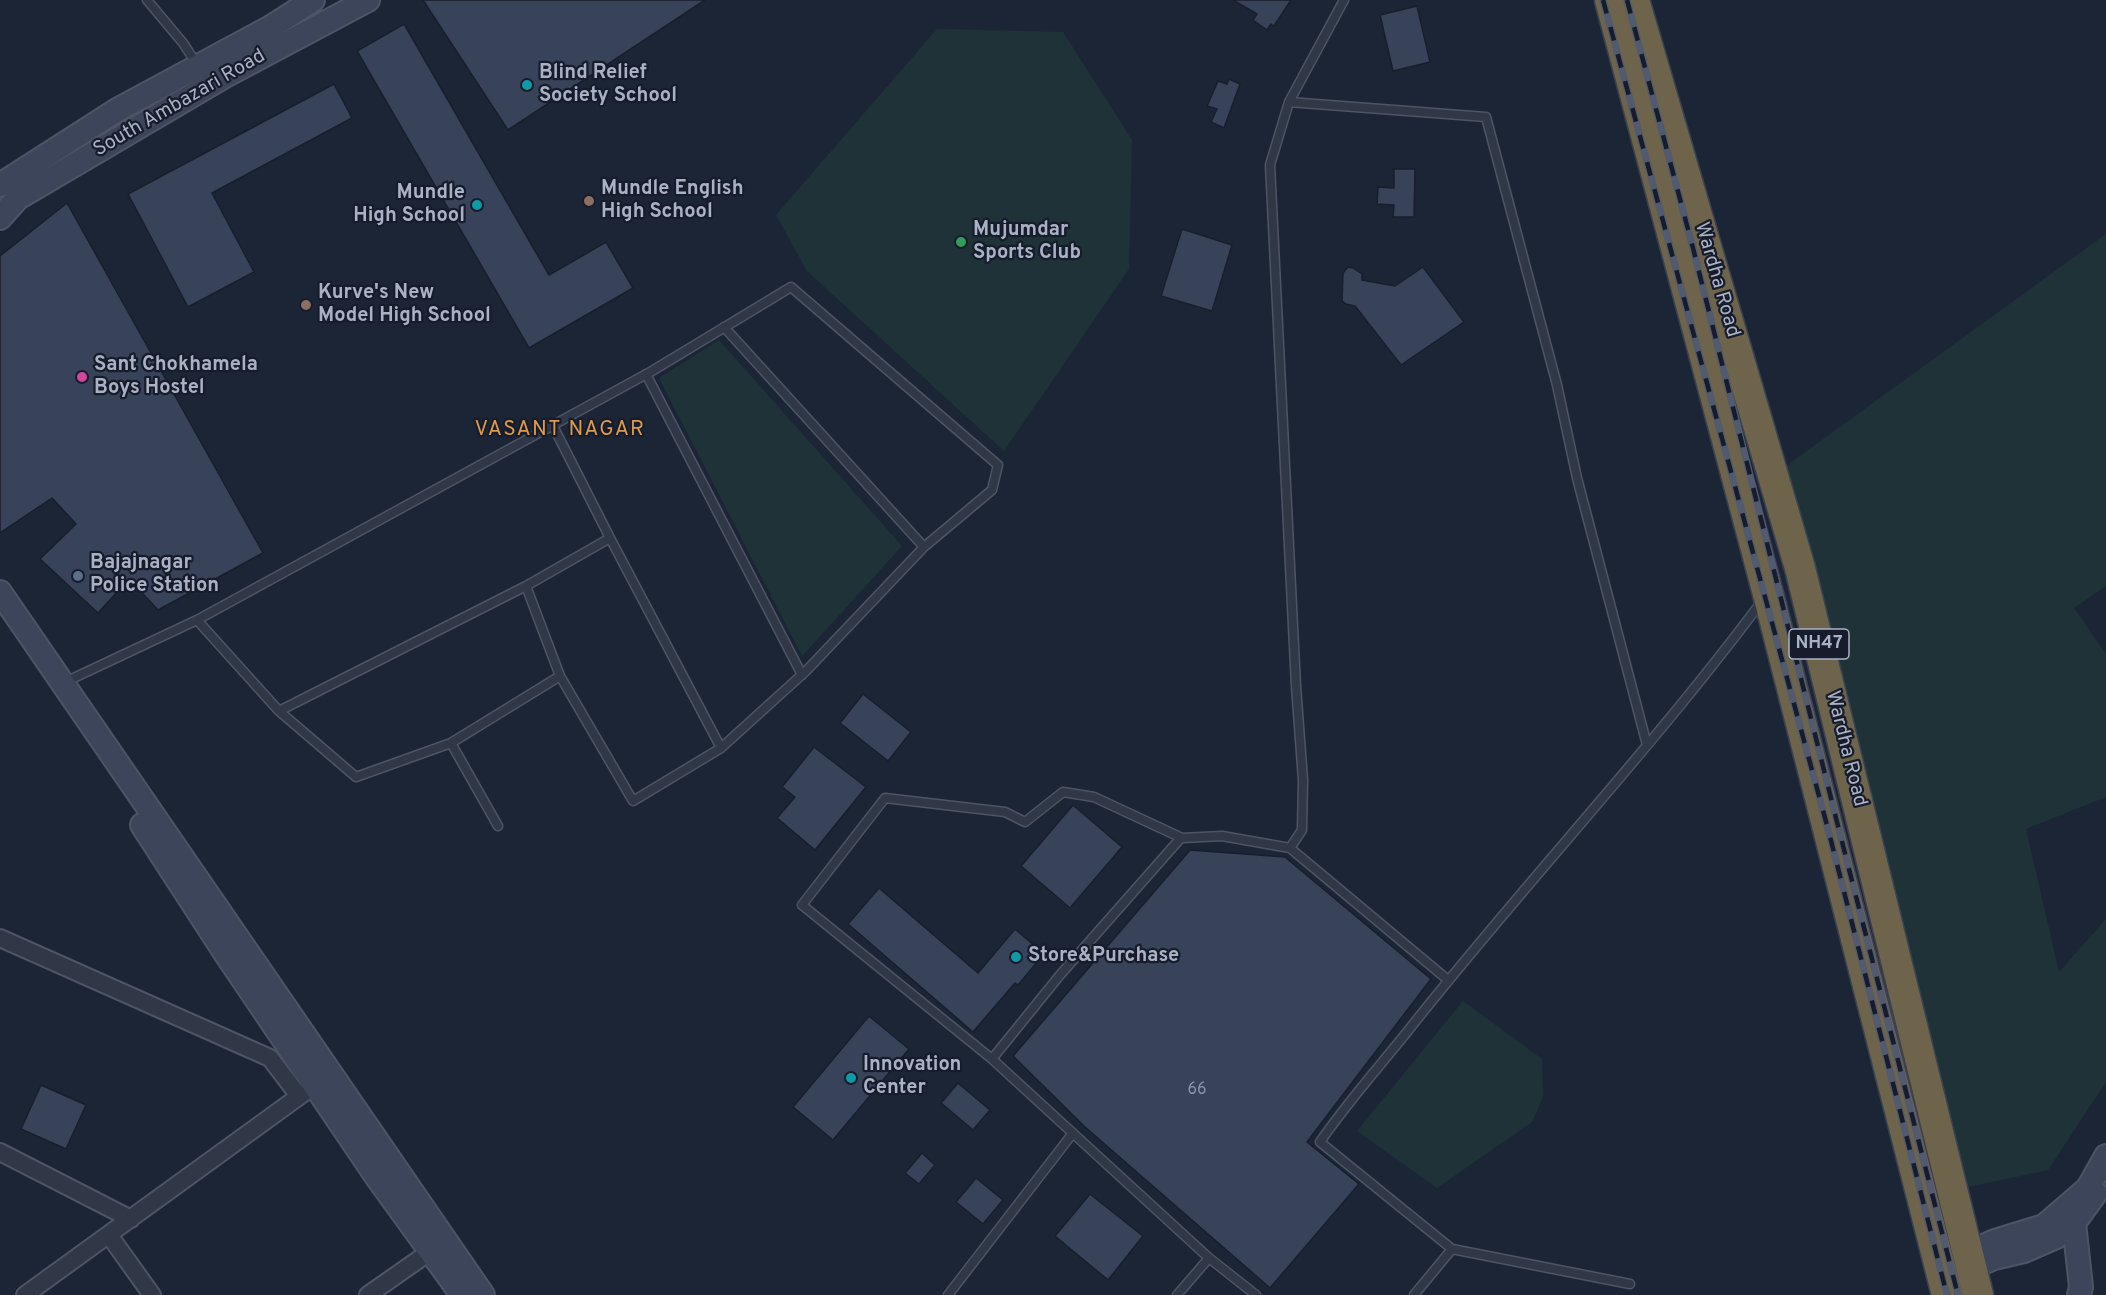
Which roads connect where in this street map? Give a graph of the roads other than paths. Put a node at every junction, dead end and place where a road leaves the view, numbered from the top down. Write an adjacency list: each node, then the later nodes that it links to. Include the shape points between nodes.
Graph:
1 (147, 0): 7 (lane)
2 (313, 0): 7 (main road, South Ambazari Road)
3 (368, 0): 10 (main road, South Ambazari Road, via 214,82 18,198)
4 (1344, 0): 8 (lane)
5 (1610, 0): 18 (highway, Wardha Road / NH47)
6 (1634, 0): 44 (highway, Wardha Road / NH47, via 1800,568)
7 (198, 67): 9 (main road, South Ambazari Road, via 117,110)
8 (1289, 102): 26 (lane, via 1486,117); 30 (lane, via 1270,165 1304,780 1302,830)
9 (0, 185)
10 (0, 218)
11 (724, 327): 12 (lane); 15 (lane); 15 (lane, via 791,286 998,465 992,490)
12 (646, 374): 13 (lane); 21 (lane)
13 (552, 424): 14 (lane); 20 (lane)
14 (610, 538): 16 (lane); 27 (lane)
15 (924, 547): 21 (lane)
16 (526, 586): 22 (lane); 24 (lane)
17 (0, 592): 23 (main road)
18 (1768, 594): 26 (lane); 45 (highway, Wardha Road / NH47)
19 (0, 618): 34 (main road)
20 (197, 620): 23 (lane); 24 (lane)
21 (802, 675): 27 (lane)
22 (560, 676): 25 (lane); 27 (lane, via 633,801)
23 (63, 683): 34 (main road)
24 (279, 711): 25 (lane, via 356,777)
25 (451, 742): 28 (lane)
26 (1647, 746): 32 (lane)
27 (720, 748)
28 (498, 826)
29 (1182, 838): 30 (lane, via 1222,836); 33 (lane, via 1060,975); 33 (lane, via 1094,796 1063,792 1025,822 1005,812 885,798 802,905)
30 (1290, 848): 32 (lane)
31 (0, 938): 34 (street, via 270,1058)
32 (1448, 980): 42 (lane, via 1320,1142)
33 (992, 1059): 35 (lane)
34 (315, 1085): 39 (street); 41 (main road, via 378,1179)
35 (1073, 1133): 43 (lane); 52 (lane)
36 (0, 1152): 39 (street)
37 (2106, 1156): 38 (main road)
38 (2088, 1200): 44 (main road, via 2056,1237 1995,1258); 44 (main road, via 2044,1226 1995,1241); 56 (main road)
39 (131, 1220): 40 (street)
40 (109, 1235): 47 (street); 48 (street)
41 (438, 1246): 49 (street); 50 (main road); 51 (main road)
42 (1452, 1250): 46 (lane); 55 (lane)
43 (1209, 1257): 53 (lane); 54 (lane)
44 (1973, 1272): 45 (main road)
45 (1943, 1279)
46 (1630, 1284)
47 (25, 1295)
48 (152, 1295)
49 (368, 1295)
50 (462, 1295)
51 (483, 1295)
52 (948, 1295)
53 (1178, 1295)
54 (1256, 1295)
55 (1414, 1295)
56 (2079, 1295)

